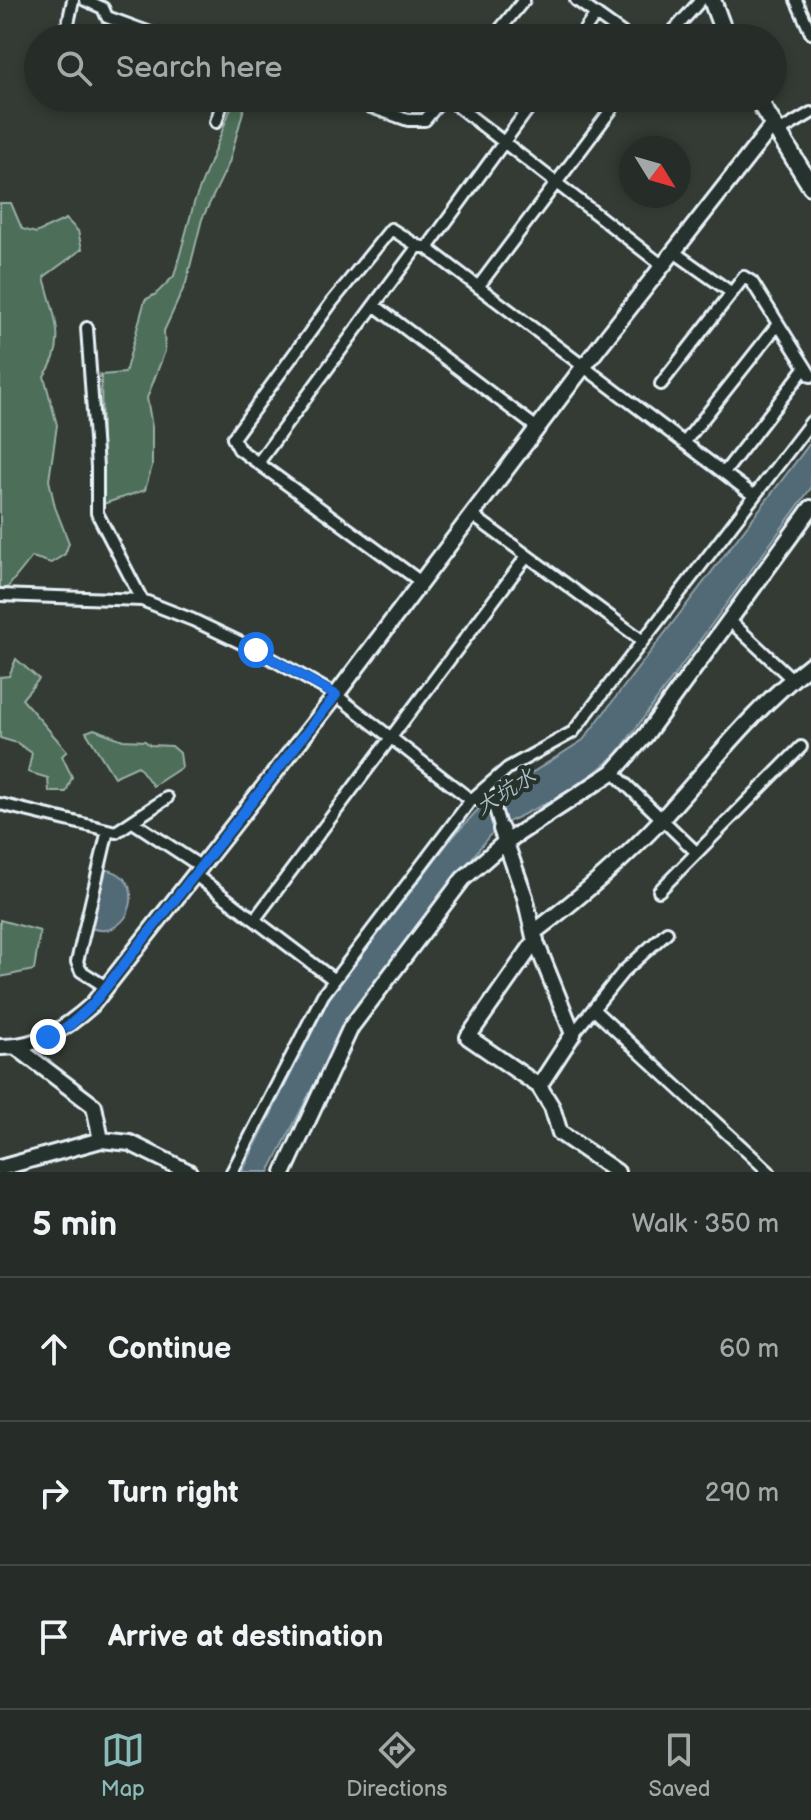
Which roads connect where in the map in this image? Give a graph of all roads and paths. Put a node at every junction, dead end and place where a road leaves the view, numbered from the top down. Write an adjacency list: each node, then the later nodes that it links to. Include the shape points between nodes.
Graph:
1 (73, 0): 9 (street)
2 (85, 0): 10 (street)
3 (524, 0): 11 (street)
4 (576, 0): 8 (street)
5 (701, 0): 14 (street)
6 (712, 0): 15 (main road)
7 (796, 0): 16 (street)
8 (596, 14): 12 (street); 13 (street)
9 (68, 24)
10 (126, 24)
11 (504, 24)
12 (589, 24)
13 (610, 24)
14 (680, 24)
15 (721, 24)
16 (811, 33)
17 (219, 112): 25 (street)
18 (385, 112): 19 (street, via 425,120)
19 (432, 112)
20 (464, 112): 27 (street)
21 (526, 112): 27 (street)
22 (610, 112): 28 (street)
23 (765, 112): 26 (main road)
24 (811, 113): 26 (street)
25 (216, 122)
26 (775, 129): 29 (main road); 31 (street)
27 (504, 142): 28 (street); 30 (street)
28 (557, 183): 32 (street); 33 (street)
29 (811, 186)
30 (422, 247): 33 (street); 35 (street); 44 (street, via 391,229 332,302 233,438)
31 (674, 252): 32 (street); 34 (street)
32 (663, 266): 38 (street)
33 (478, 287): 38 (street)
34 (732, 293): 36 (street, via 744,277 752,282); 40 (street)
35 (374, 305): 42 (street); 44 (street)
36 (778, 324): 39 (street); 43 (street)
37 (87, 328): 52 (street, via 97,513)
38 (584, 367): 42 (street); 43 (street)
39 (808, 372): 45 (street)
40 (661, 384)
41 (811, 422): 46 (street)
42 (537, 428): 48 (street)
43 (684, 443): 45 (street)
44 (258, 463): 50 (street)
45 (724, 473): 46 (street)
46 (753, 495): 54 (street)
47 (811, 508): 53 (street)
48 (472, 515): 49 (street); 50 (street)
49 (527, 556): 54 (street); 58 (street)
50 (421, 582): 57 (street)
51 (0, 595): 52 (street)
52 (142, 600): 57 (street, via 256,650)
53 (729, 620): 56 (street); 60 (street)
54 (643, 641): 62 (street, via 573,732 508,768)
55 (811, 664): 56 (street)
56 (792, 679): 64 (street)
57 (336, 695): 58 (street); 69 (street)
58 (390, 737): 62 (street); 71 (street)
59 (801, 747): 68 (street)
60 (613, 772): 64 (street); 67 (street)
61 (167, 798): 65 (street)
62 (471, 800): 67 (street, via 492,799); 74 (street)
63 (0, 804): 66 (street)
64 (661, 819): 68 (street); 73 (street)
65 (133, 822): 66 (street, via 116,832); 69 (street)
66 (108, 830): 75 (street, via 77,962 81,971)
67 (503, 836): 73 (street); 85 (street, via 463,879 351,1027)
68 (696, 852): 70 (street)
69 (197, 870): 71 (street); 75 (street)
70 (659, 891)
71 (255, 919): 74 (street)
72 (667, 932): 76 (street, via 623,972)
73 (534, 937): 77 (street); 80 (street, via 468,1037)
74 (334, 980): 84 (street)
75 (106, 987): 79 (street, via 69,1026)
76 (593, 1009): 77 (street); 87 (street)
77 (573, 1034): 80 (street)
78 (0, 1047): 79 (street)
79 (16, 1047): 81 (street, via 94,1106)
80 (539, 1086): 86 (street, via 560,1133)
81 (101, 1140): 82 (street); 83 (street, via 130,1143)
82 (0, 1168)
83 (189, 1172)
84 (232, 1172)
85 (284, 1172)
86 (617, 1172)
87 (769, 1172)

